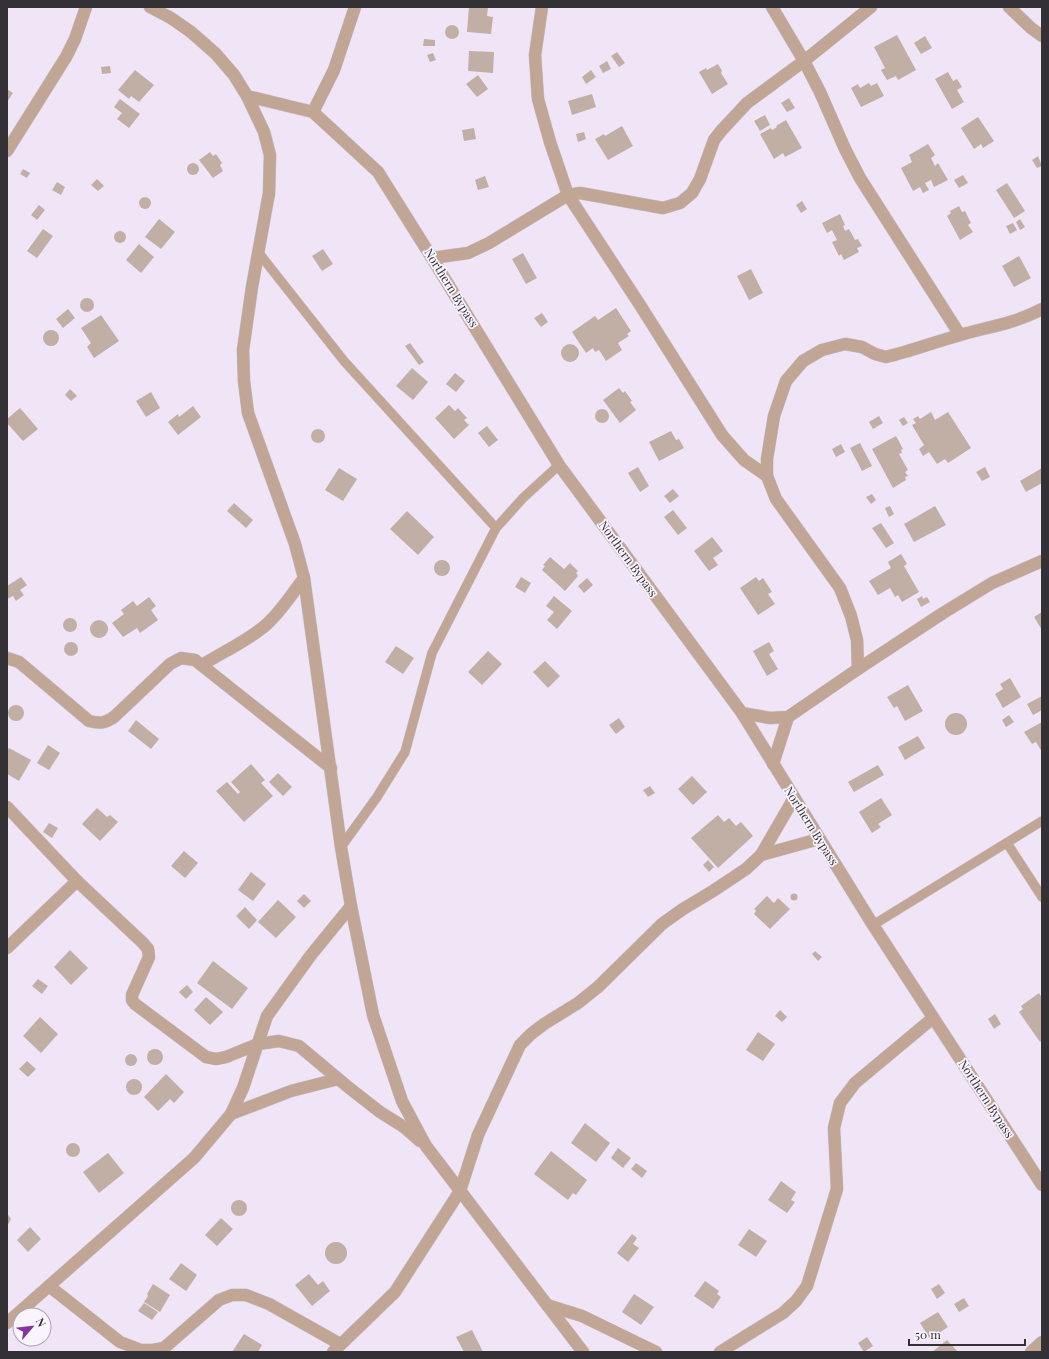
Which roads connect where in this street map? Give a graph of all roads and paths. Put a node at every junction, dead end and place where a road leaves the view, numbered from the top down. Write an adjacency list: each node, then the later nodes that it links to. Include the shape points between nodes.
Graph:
1 (86, 7): 12 (street, via 66,57)
2 (150, 7): 10 (street, via 191,32 216,54 234,75)
3 (355, 7): 11 (street, via 334,70)
4 (542, 7): 13 (street, via 535,55 538,99)
5 (772, 7): 9 (street)
6 (871, 7): 9 (street)
7 (1009, 7): 8 (street)
8 (1042, 36)
9 (804, 61): 13 (street, via 747,104 721,131 714,140 700,179 692,193 680,203 663,208 580,193); 17 (street, via 860,178)
10 (247, 96): 11 (street, Northern Bypass); 14 (street, via 264,132 270,155 269,193)
11 (313, 112): 15 (street, Northern Bypass, via 378,172)
12 (7, 151)
13 (568, 195): 15 (street, via 468,253); 19 (street, via 722,435 744,460)
14 (258, 252): 20 (lane, via 344,361); 22 (street, via 243,350 248,413)
15 (432, 258): 18 (street, Northern Bypass)
16 (1042, 309): 17 (street, via 1004,324)
17 (960, 335): 19 (street, via 886,357 862,347 845,344 822,350 803,361 786,381 774,416)
18 (559, 465): 20 (lane, via 523,498); 26 (street, Northern Bypass)
19 (767, 476): 25 (street, via 776,499 840,588 857,640)
20 (496, 528): 35 (lane, via 432,653 405,752)
21 (1042, 561): 25 (street, via 992,583)
22 (304, 578): 24 (street, via 280,611 266,625); 29 (street)
23 (7, 658): 24 (street, via 19,662 90,721 98,723 106,723 114,717 170,664 181,658 195,660)
24 (202, 665): 29 (street)
25 (858, 669): 27 (street)
26 (742, 713): 27 (street, via 770,718); 28 (street, Northern Bypass)
27 (788, 717): 28 (street)
28 (773, 764): 30 (street, Northern Bypass)
29 (331, 768): 35 (street)
30 (794, 798): 33 (street, Northern Bypass); 36 (street)
31 (7, 807): 37 (street)
32 (1042, 821): 34 (lane)
33 (819, 839): 36 (street); 40 (street, Northern Bypass)
34 (1007, 843): 38 (lane); 40 (lane)
35 (341, 847): 39 (street)
36 (761, 855): 48 (street, via 746,870 662,924 598,987 530,1034 520,1045 478,1135)
37 (77, 881): 41 (street); 43 (street, via 148,949 149,957 132,995 135,1004 206,1057 226,1057)
38 (1042, 897)
39 (351, 906): 43 (street, via 267,1016); 46 (street, via 373,1015 402,1101)
40 (873, 925): 42 (street, Northern Bypass)
41 (7, 948)
42 (933, 1018): 47 (street, Northern Bypass); 56 (street, via 855,1083 840,1102 834,1128 837,1189 807,1286 783,1314)
43 (258, 1044): 44 (street, via 279,1041 299,1046); 45 (street)
44 (338, 1079): 45 (street, via 291,1091); 46 (street)
45 (231, 1114): 49 (street, via 194,1158)
46 (426, 1146): 48 (street)
47 (1042, 1185)
48 (460, 1191): 50 (street); 53 (street, via 395,1292)
49 (49, 1286): 51 (street); 53 (street, via 120,1342 141,1350 164,1348 219,1300 232,1295 246,1296 269,1304)
50 (547, 1305): 54 (street); 55 (street, via 582,1316)
51 (7, 1323)
52 (1042, 1342): 57 (street)
53 (336, 1348)
54 (583, 1352)
55 (656, 1352)
56 (720, 1352)
57 (1031, 1352)

